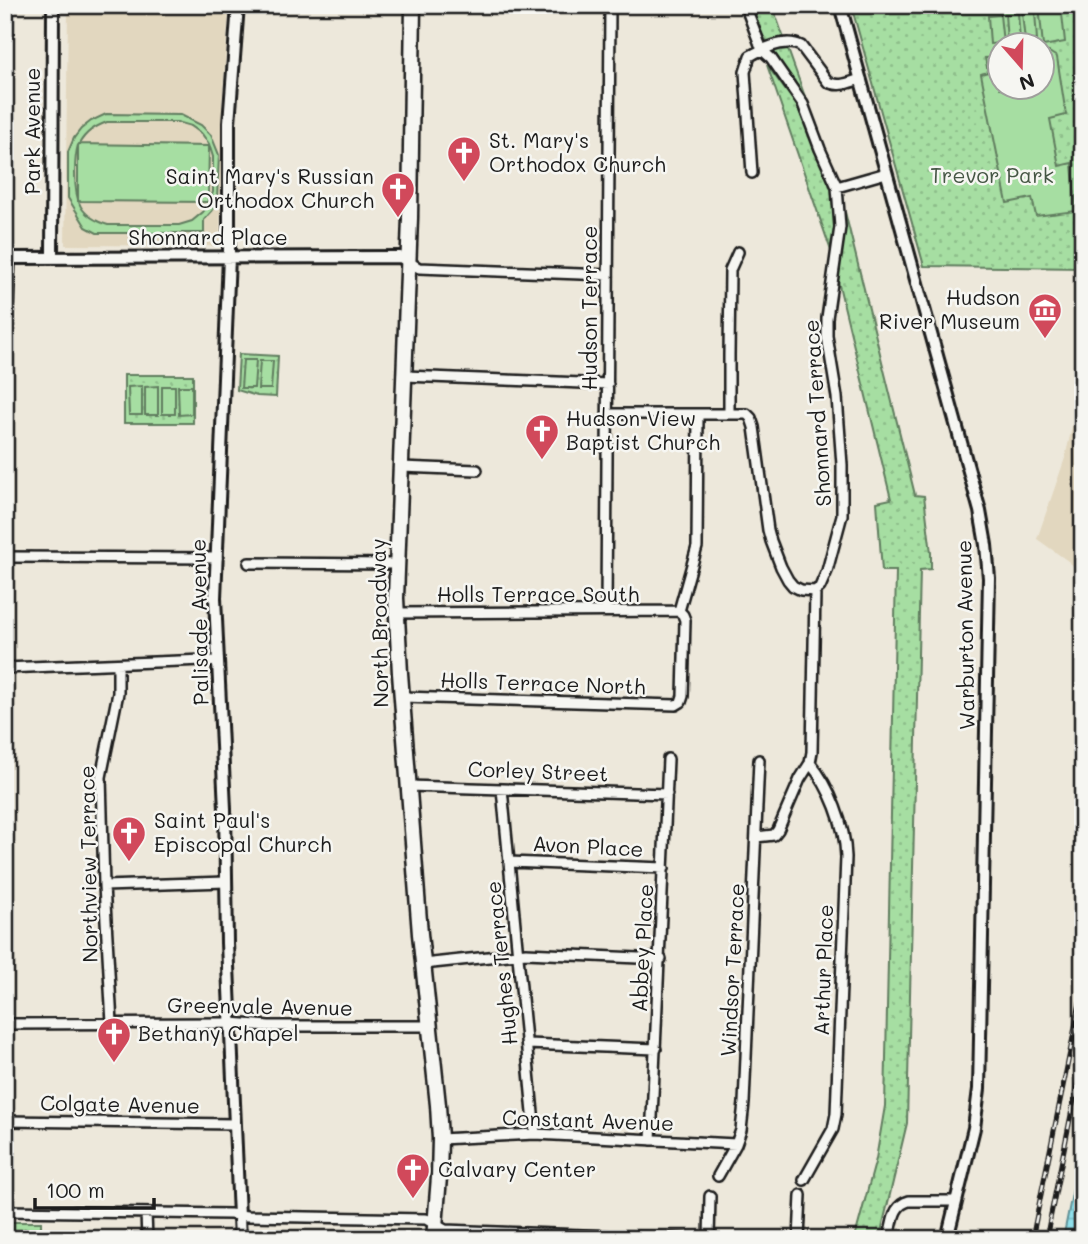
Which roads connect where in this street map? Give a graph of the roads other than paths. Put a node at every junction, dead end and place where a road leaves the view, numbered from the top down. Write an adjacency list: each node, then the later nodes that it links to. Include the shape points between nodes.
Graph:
1 (53, 5): 15 (street, Park Avenue)
2 (238, 5): 13 (street, Palisade Avenue, via 229,123)
3 (413, 5): 16 (main road, North Broadway)
4 (610, 5): 17 (street, Hudson Terrace)
5 (745, 5): 7 (street)
6 (840, 5): 8 (street, Warburton Avenue)
7 (762, 50): 8 (street, via 795,43 833,85); 9 (street, via 750,56 745,72); 11 (street, via 803,104)
8 (861, 79): 10 (street, Warburton Avenue)
9 (752, 173)
10 (886, 173): 11 (street); 68 (street, Warburton Avenue, via 980,511 989,578 979,1089)
11 (838, 187): 30 (street, Shonnard Terrace, via 841,227 827,336 837,397 842,515 827,571)
12 (738, 252): 23 (street, via 730,270)
13 (229, 257): 15 (street, Shonnard Place); 16 (street, Shonnard Place, via 400,257); 27 (street, Palisade Avenue)
14 (7, 258): 15 (street, Shonnard Place); 18 (street)
15 (52, 258)
16 (408, 262): 17 (street, via 419,268); 19 (main road, North Broadway)
17 (608, 275): 20 (street, Hudson Terrace)
18 (5, 351)
19 (405, 376): 20 (street); 24 (main road, North Broadway)
20 (608, 384): 21 (street, Hudson Terrace)
21 (607, 414): 22 (street); 31 (street, Hudson Terrace)
22 (698, 414): 23 (street); 32 (street, via 697,547)
23 (729, 414): 30 (street, via 751,418 768,530 785,574 793,586)
24 (401, 467): 25 (street); 29 (main road, North Broadway)
25 (477, 470)
26 (5, 557): 27 (street)
27 (217, 558): 34 (street, Palisade Avenue)
28 (249, 564): 29 (street)
29 (397, 564): 33 (main road, North Broadway)
30 (815, 591): 40 (street)
31 (606, 611): 32 (street, Holls Terrace South); 33 (street, Holls Terrace South)
32 (679, 611): 37 (street, Holls Terrace North, via 685,620 683,696 676,705)
33 (396, 613): 37 (main road, North Broadway)
34 (217, 662): 35 (street); 47 (street, Palisade Avenue)
35 (118, 664): 36 (street); 48 (street, Northview Terrace, via 118,693 101,777)
36 (5, 668)
37 (402, 697): 41 (main road, North Broadway)
38 (668, 759): 43 (street, Abbey Place)
39 (759, 760): 44 (street, Windsor Terrace)
40 (810, 763): 44 (street, via 778,830 774,835); 65 (street, Arthur Place, via 820,774 841,822 846,857 836,1114 833,1129)
41 (408, 786): 42 (street, Corley Street); 51 (main road, North Broadway)
42 (502, 789): 43 (street, Corley Street); 45 (street, Hughes Terrace)
43 (667, 794): 46 (street, Abbey Place)
44 (756, 837): 63 (street, Windsor Terrace, via 744,1103)
45 (509, 862): 46 (street, Avon Place); 49 (street, Hughes Terrace)
46 (664, 868): 50 (street, Abbey Place)
47 (226, 883): 48 (street); 53 (street, Palisade Avenue)
48 (104, 886): 52 (street, Northview Terrace)
49 (518, 954): 50 (street); 51 (street); 56 (street, Hughes Terrace)
50 (660, 959): 57 (street, Abbey Place)
51 (423, 964): 55 (main road, North Broadway)
52 (112, 1023): 53 (street, Greenvale Avenue); 54 (street, Greenvale Avenue)
53 (230, 1023): 55 (street, Greenvale Avenue); 59 (street, Palisade Avenue)
54 (5, 1024)
55 (430, 1026): 61 (main road, North Broadway)
56 (527, 1044): 57 (street); 60 (street, Hughes Terrace)
57 (656, 1049): 62 (street, Abbey Place)
58 (5, 1121): 59 (street, Colgate Avenue)
59 (235, 1124): 71 (street, Palisade Avenue)
60 (535, 1134): 61 (street, Constant Avenue); 62 (street, Constant Avenue)
61 (440, 1139): 72 (main road, North Broadway)
62 (651, 1140): 63 (street, Constant Avenue)
63 (736, 1144): 64 (street, Windsor Terrace)
64 (718, 1176)
65 (804, 1180)
66 (801, 1195): 78 (street)
67 (710, 1196): 77 (street)
68 (956, 1201): 79 (street, via 903,1202 895,1211); 80 (street, Warburton Avenue)
69 (5, 1211): 70 (street)
70 (146, 1213): 71 (street); 74 (street)
71 (239, 1215): 72 (street, via 426,1219); 75 (street, Palisade Avenue)
72 (435, 1232): 73 (street)
73 (567, 1236): 76 (street)
74 (147, 1239)
75 (240, 1239)
76 (694, 1239)
77 (709, 1239)
78 (799, 1239)
79 (888, 1239)
80 (947, 1239)

